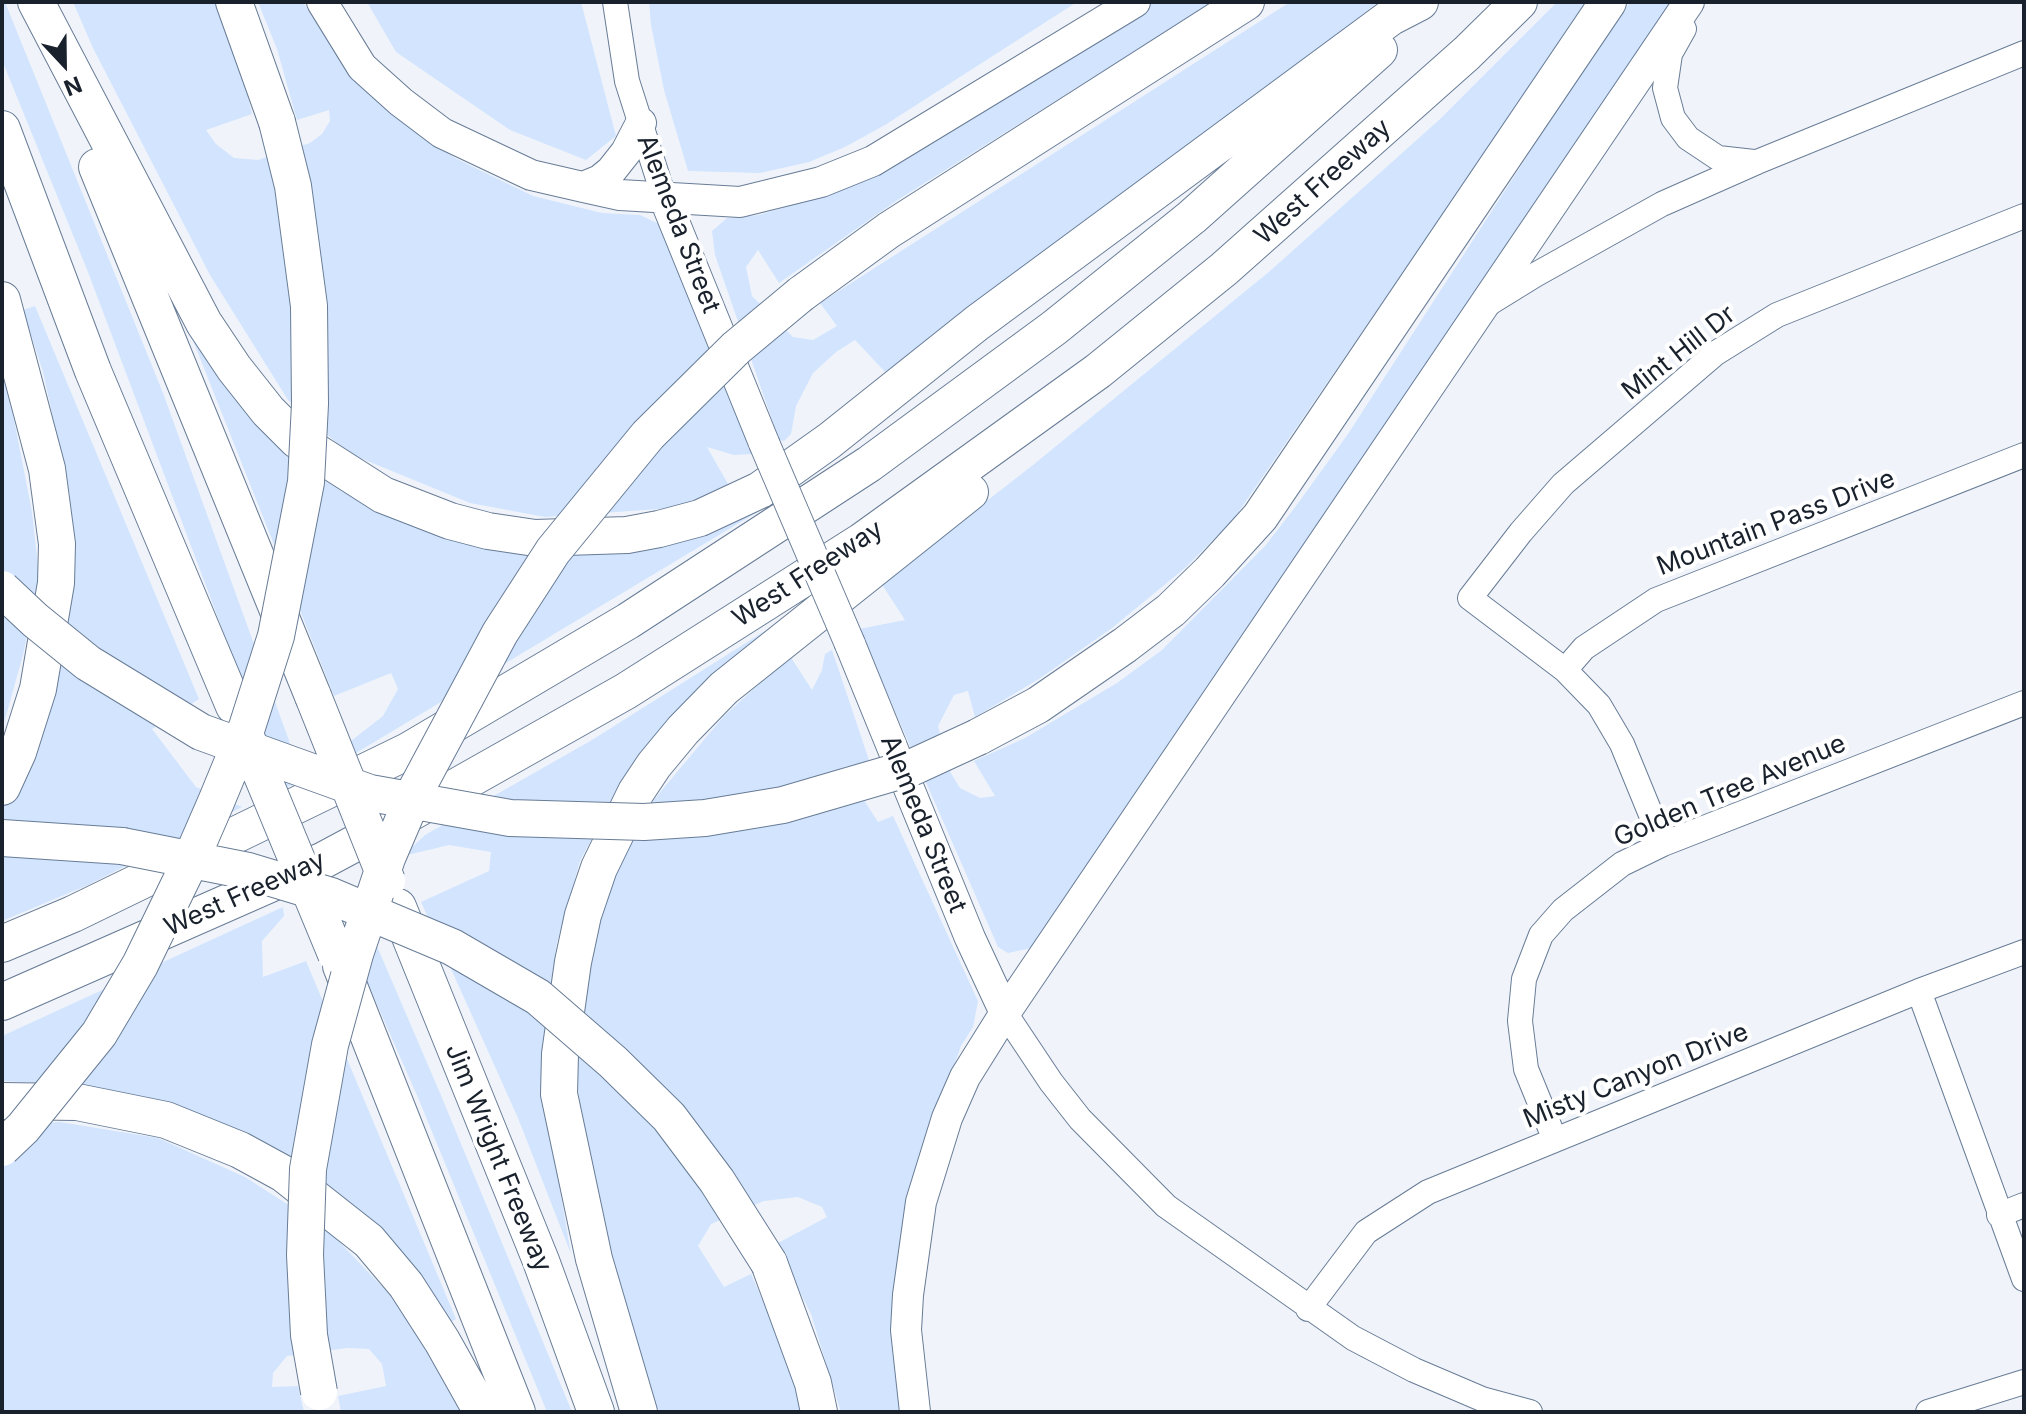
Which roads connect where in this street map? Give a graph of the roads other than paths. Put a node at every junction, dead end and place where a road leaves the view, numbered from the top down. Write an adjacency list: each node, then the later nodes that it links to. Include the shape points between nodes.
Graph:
1 (34, 2): 7 (highway, via 190,299 268,411 297,440 383,495 450,521 535,538 659,529 700,518 760,490 977,323 1391,17); 46 (highway, Jim Wright Freeway, bridge, via 535,1247)
2 (234, 2): 37 (highway, bridge, via 277,122 293,186 309,306 306,482 276,636 221,790 140,965 99,1034)
3 (322, 2): 17 (main road, via 362,67 442,133 531,175)
4 (615, 2): 14 (street, Alemeda Street, via 627,81)
5 (1135, 2): 18 (main road, via 873,161 740,202)
6 (1246, 2): 43 (highway, bridge, via 889,230 801,294 736,348 648,435 553,551 500,633 417,788 387,858 330,1045 308,1169 305,1255 308,1319)
7 (1420, 2)
8 (1431, 2): 30 (highway, West Freeway, via 1192,217 1054,328 869,464 628,621 408,751)
9 (1519, 2): 22 (highway, West Freeway, via 1236,259)
10 (1608, 2): 24 (highway, bridge, via 1260,517 1171,610 1125,645 1038,705 913,767 783,805 644,822 510,818 370,793 201,732 88,663)
11 (1689, 2): 21 (main road)
12 (1699, 2): 16 (street, via 1670,54 1665,88 1673,118 1688,138 1718,158)
13 (2024, 53): 16 (street)
14 (641, 123): 17 (main road, via 611,171); 18 (street, Alemeda Street)
15 (2, 129): 45 (highway, bridge, via 93,371 336,954)
16 (1757, 162): 21 (street, via 1662,204)
17 (583, 187): 18 (main road)
18 (664, 197): 34 (main road, Alemeda Street, bridge)
19 (2024, 216): 25 (street, Mint Hill Dr, via 1777,315 1716,353 1563,484 1470,598)
20 (2, 300): 27 (highway, via 47,469 57,544 56,583 38,689)
21 (1484, 307): 34 (main road)
22 (1098, 371): 33 (highway, West Freeway, via 862,541 626,691 322,861); 47 (highway, via 1083,399 1040,437 724,688 654,765 599,868 573,962 559,1094 594,1259)
23 (2024, 455): 25 (street, Mountain Pass Drive, via 1656,600 1584,648)
24 (2, 589)
25 (1565, 670): 29 (street, via 1599,705 1622,744)
26 (2024, 703): 29 (street, Golden Tree Avenue)
27 (2, 787)
28 (2, 838): 48 (highway, bridge, via 122,846 248,871 331,896 452,947 538,997 669,1117 717,1181 769,1263)
29 (1663, 844): 36 (street, Golden Tree Avenue, via 1622,864 1563,910 1541,935 1524,979 1520,1021 1526,1069)
30 (2, 944)
31 (2024, 952): 32 (street, Misty Canyon Drive)
32 (1919, 991): 36 (street, Misty Canyon Drive); 39 (street)
33 (2, 1002)
34 (1005, 1013): 41 (street, Alemeda Street, via 1080,1119 1166,1206); 49 (main road, via 965,1077 921,1202 906,1330)
35 (2, 1101): 44 (highway, via 77,1102 143,1114 240,1150 284,1174 369,1241 406,1285)
36 (1555, 1140): 41 (street, Misty Canyon Drive, via 1397,1210 1366,1232)
37 (2, 1148)
38 (2024, 1205): 39 (street)
39 (1999, 1215): 40 (street)
40 (2024, 1279)
41 (1308, 1309): 50 (street, Alemeda Street, via 1414,1370 1482,1399)
42 (2024, 1382): 51 (street)
43 (322, 1402)
44 (482, 1412)
45 (517, 1412)
46 (596, 1412)
47 (639, 1412)
48 (819, 1412)
49 (915, 1412)
50 (1530, 1412)
51 (1928, 1412)

